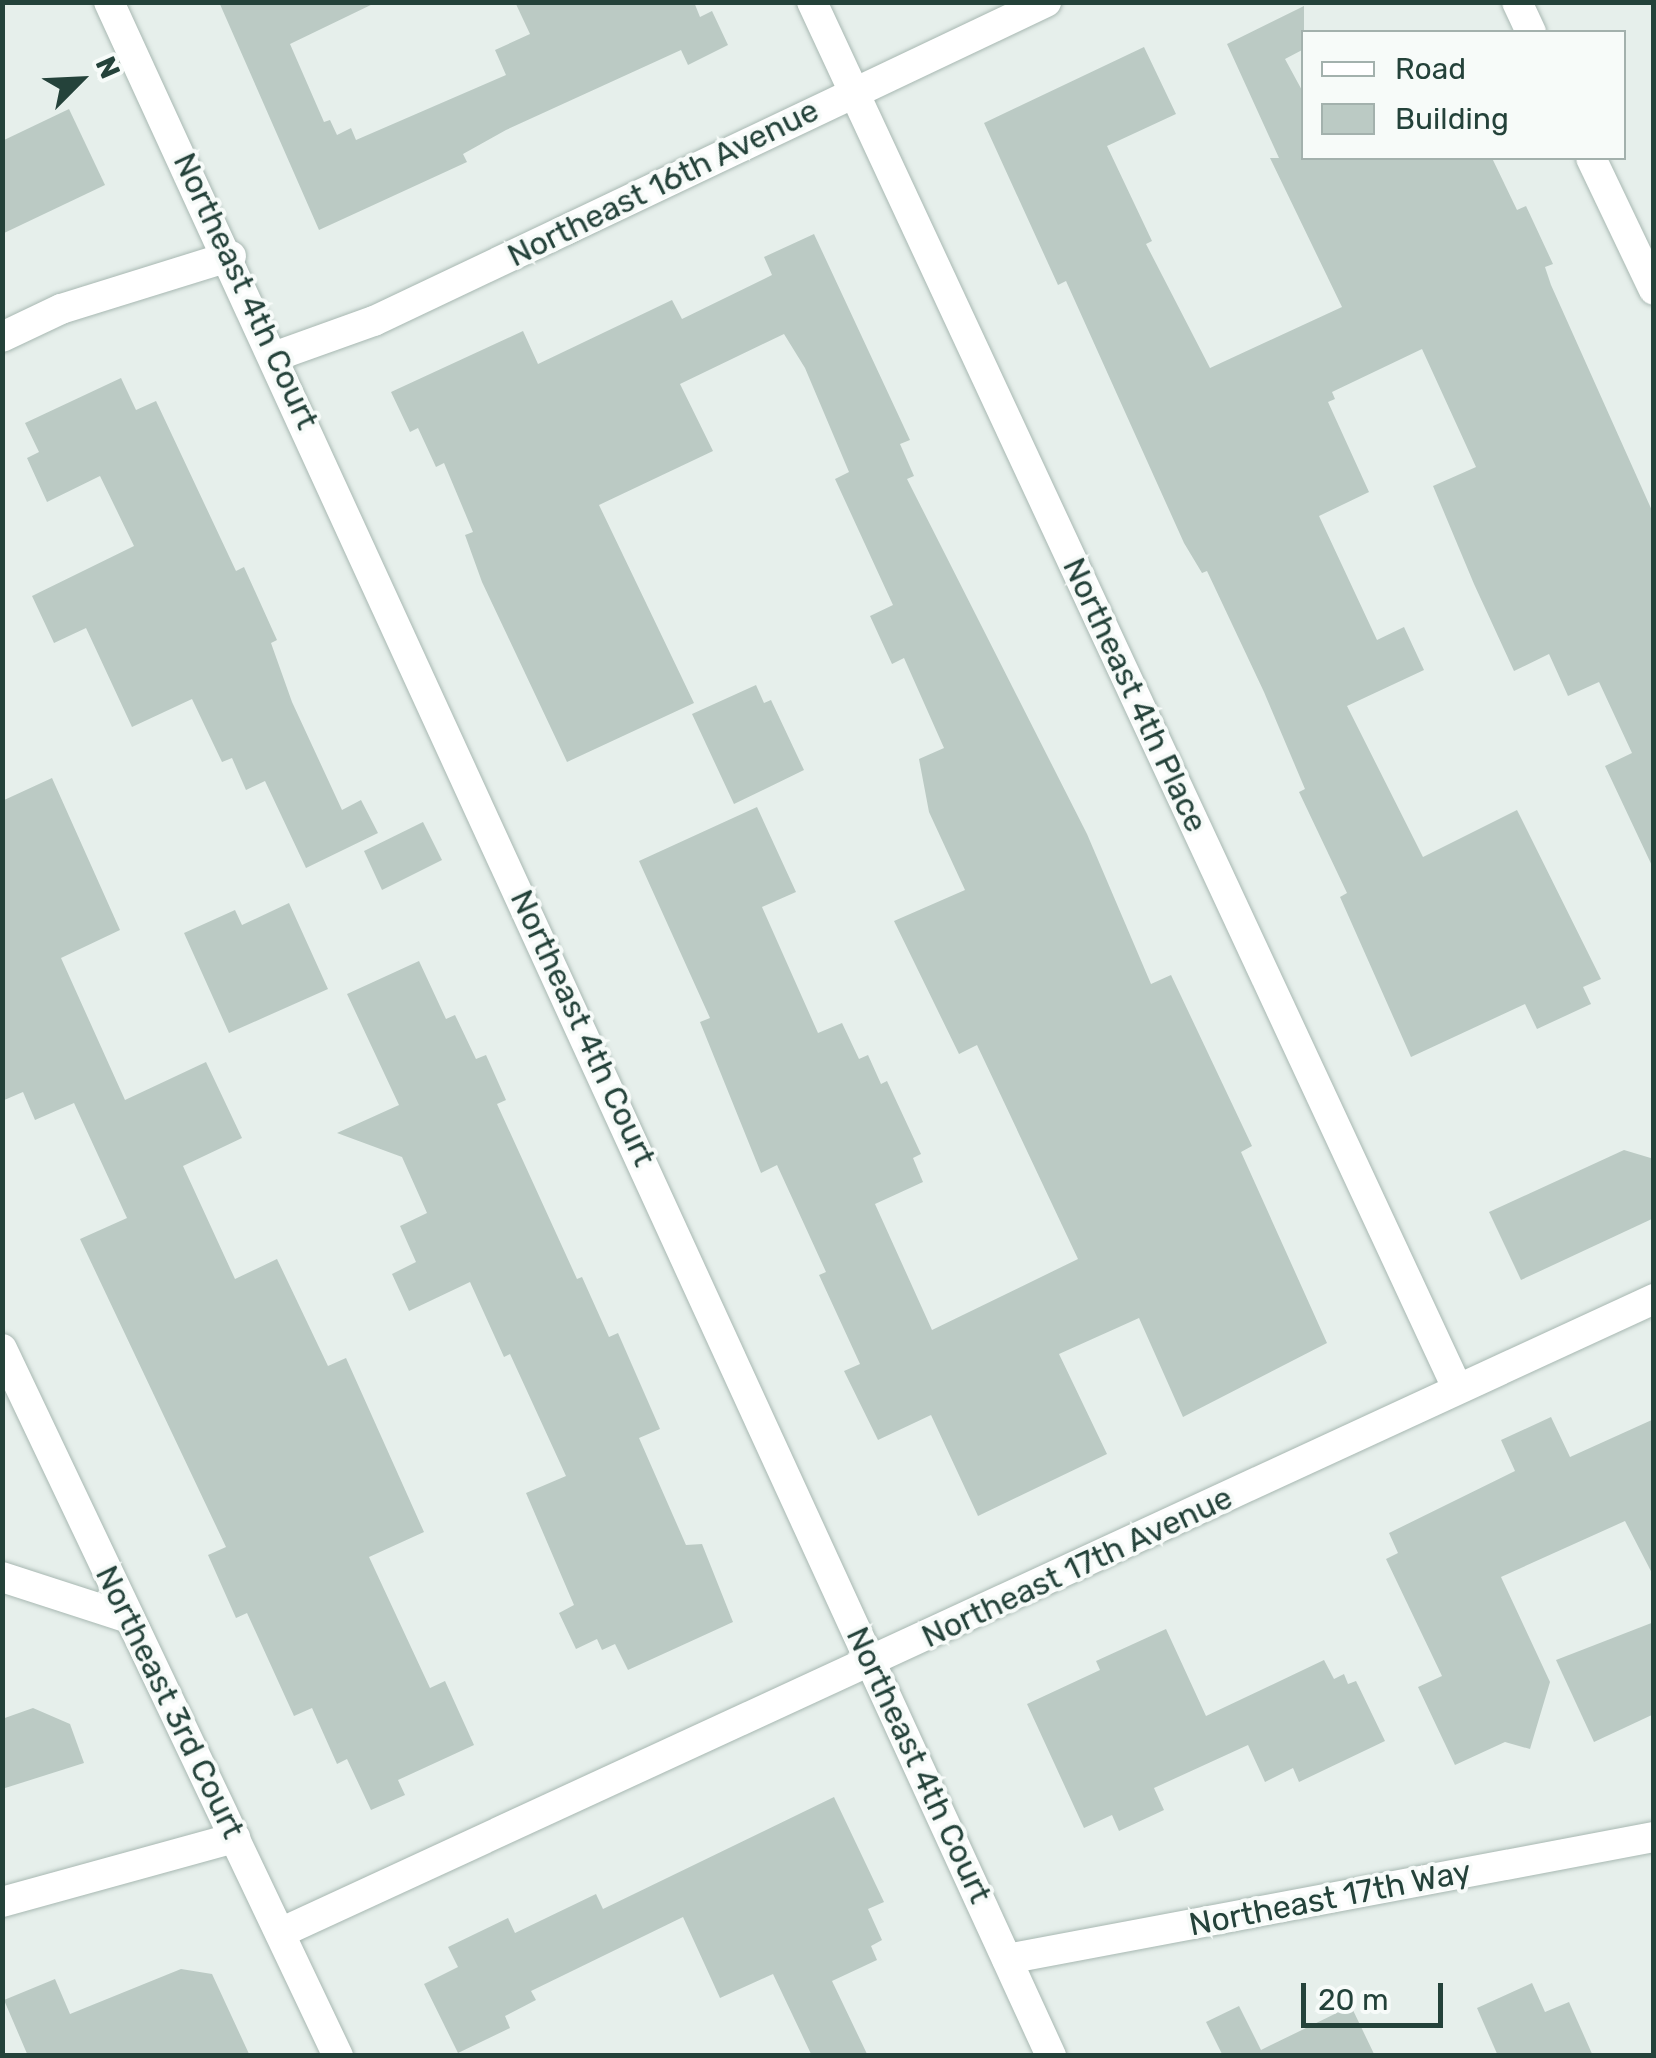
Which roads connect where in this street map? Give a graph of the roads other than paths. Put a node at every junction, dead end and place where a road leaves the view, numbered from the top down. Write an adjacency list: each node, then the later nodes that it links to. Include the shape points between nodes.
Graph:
1 (109, 2): 8 (street, Northeast 4th Court)
2 (812, 2): 6 (street, Northeast 4th Place)
3 (1046, 2): 6 (street, Northeast 16th Avenue)
4 (1517, 2): 5 (street)
5 (1530, 30)
6 (856, 91): 11 (street, Northeast 16th Avenue, via 374,321); 14 (street, Northeast 4th Place)
7 (1592, 160): 9 (street)
8 (231, 256): 10 (street, via 61,310); 11 (street, Northeast 4th Court)
9 (1654, 290)
10 (2, 337)
11 (276, 356): 17 (street, Northeast 4th Court)
12 (1654, 1298): 14 (street, Northeast 17th Avenue)
13 (2, 1348): 16 (street, Northeast 3rd Court)
14 (1457, 1388): 17 (street, Northeast 17th Avenue)
15 (2, 1577): 16 (street)
16 (128, 1618): 19 (street, Northeast 3rd Court)
17 (872, 1663): 21 (street, Northeast 17th Avenue); 22 (street, Northeast 4th Court)
18 (1654, 1837): 22 (street, Northeast 17th Way)
19 (235, 1838): 20 (street); 21 (street, Northeast 3rd Court)
20 (2, 1902)
21 (280, 1933): 23 (street, Northeast 3rd Court)
22 (1007, 1959): 24 (street, Northeast 4th Court)
23 (338, 2056)
24 (1051, 2056)

